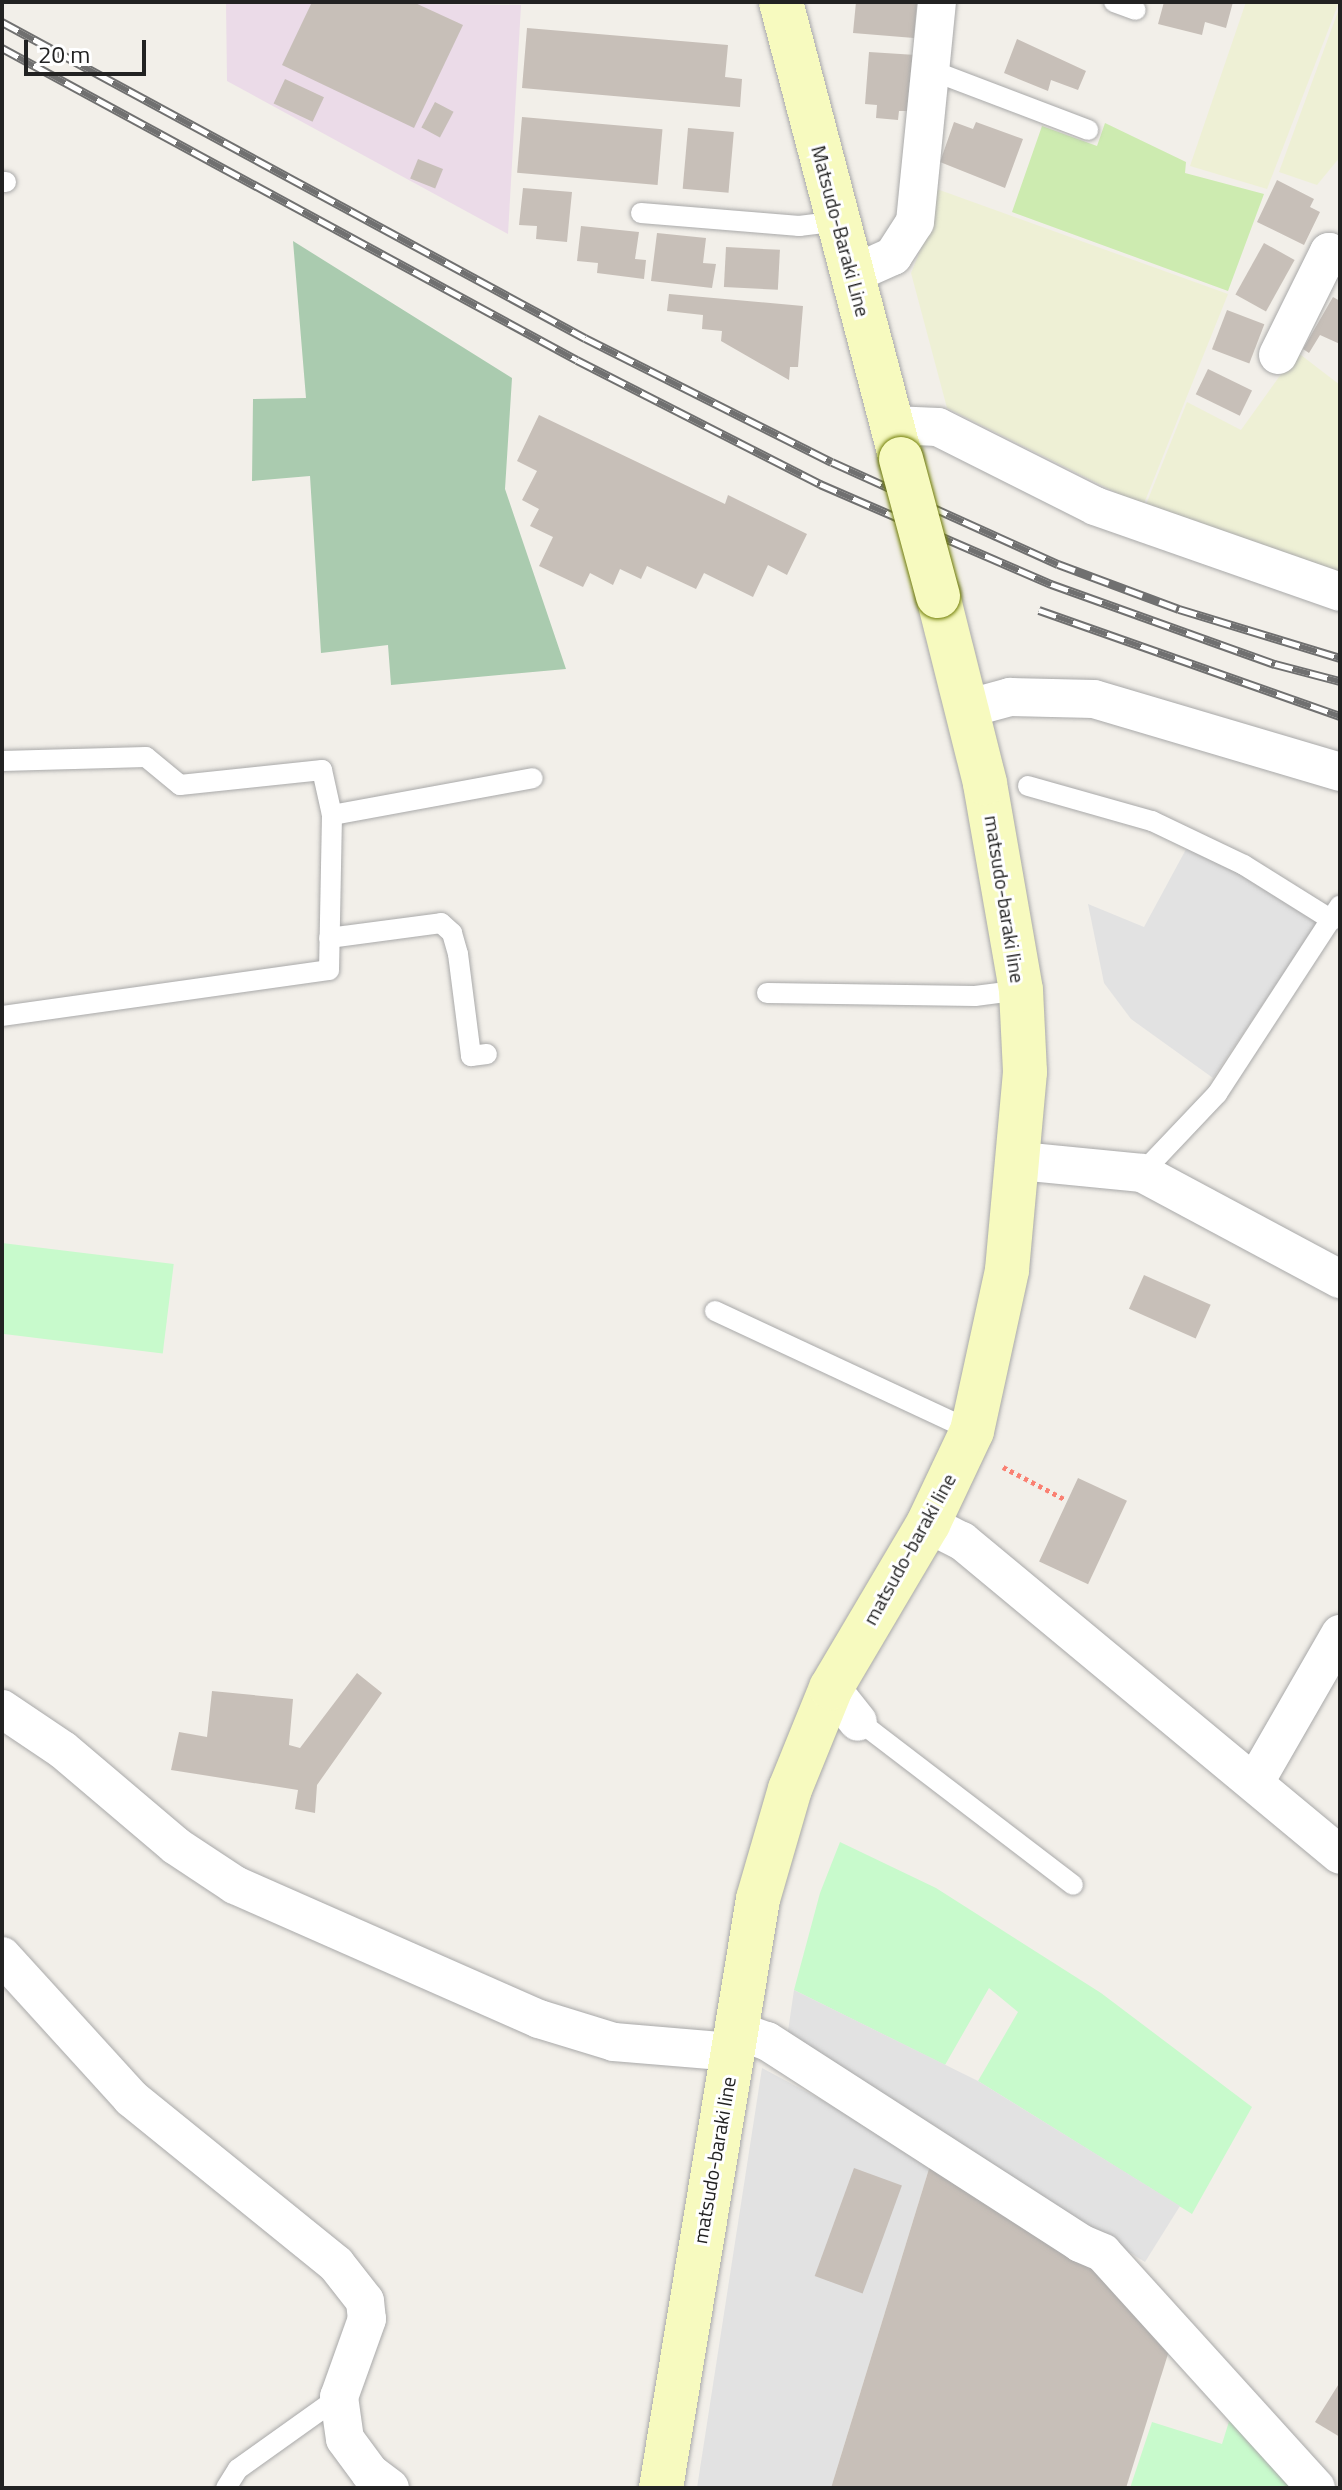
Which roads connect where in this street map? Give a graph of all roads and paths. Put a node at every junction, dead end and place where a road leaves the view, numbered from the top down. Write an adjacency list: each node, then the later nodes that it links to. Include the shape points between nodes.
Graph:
1 (781, 2): 8 (main road, Matsudo-Baraki Line)
2 (937, 2): 5 (street)
3 (1114, 2): 4 (lane)
4 (1136, 10)
5 (933, 71): 6 (lane); 10 (street, via 915,222 893,256)
6 (1088, 130)
7 (641, 213): 8 (lane, via 799,226)
8 (838, 221): 10 (main road, Matsudo-Baraki Line)
9 (1340, 258): 11 (street, via 1329,252)
10 (853, 274): 12 (main road, Matsudo-Baraki Line)
11 (1278, 355)
12 (896, 442): 13 (street, via 938,427 1095,506); 14 (main road, matsudo-baraki line, bridge)
13 (1340, 592)
14 (966, 709): 16 (street, via 1010,697 1094,699); 22 (main road, matsudo-baraki line, via 1007,890)
15 (2, 761): 19 (lane, via 146,757 180,785 322,770)
16 (1340, 772)
17 (533, 778): 19 (lane)
18 (1028, 786): 20 (lane, via 1152,821 1244,865)
19 (332, 815): 21 (lane)
20 (1335, 921): 27 (lane, via 1217,1094)
21 (329, 938): 24 (lane, via 329,970); 25 (lane, via 441,923 452,933 458,954 471,1056)
22 (1021, 990): 23 (lane, via 975,996); 26 (main road, matsudo-baraki line, via 1025,1072)
23 (767, 993)
24 (2, 1016)
25 (487, 1054)
26 (1020, 1161): 27 (street); 30 (main road, matsudo-baraki line, via 1007,1270)
27 (1142, 1173): 28 (street)
28 (1340, 1279)
29 (715, 1311): 30 (lane)
30 (972, 1431): 33 (main road, matsudo-baraki line)
31 (1002, 1467): 32 (path)
32 (1066, 1500)
33 (928, 1524): 35 (main road, matsudo-baraki line); 38 (street, via 962,1541)
34 (1340, 1634): 38 (street)
35 (831, 1688): 37 (street); 42 (main road, matsudo-baraki line, via 790,1789 758,1899)
36 (2, 1709): 42 (street, via 63,1750 176,1846 249,1892 539,2019 614,2042)
37 (859, 1722): 40 (lane)
38 (1255, 1782): 39 (street)
39 (1340, 1855)
40 (1073, 1885)
41 (2, 1956): 43 (street, via 131,2098 336,2264 365,2301 367,2319)
42 (734, 2041): 46 (main road, matsudo-baraki line); 47 (street, via 767,2041 1103,2253)
43 (339, 2397): 44 (lane, via 238,2469); 45 (street, via 345,2439 370,2473)
44 (226, 2488)
45 (390, 2488)
46 (661, 2488)
47 (1316, 2488)

